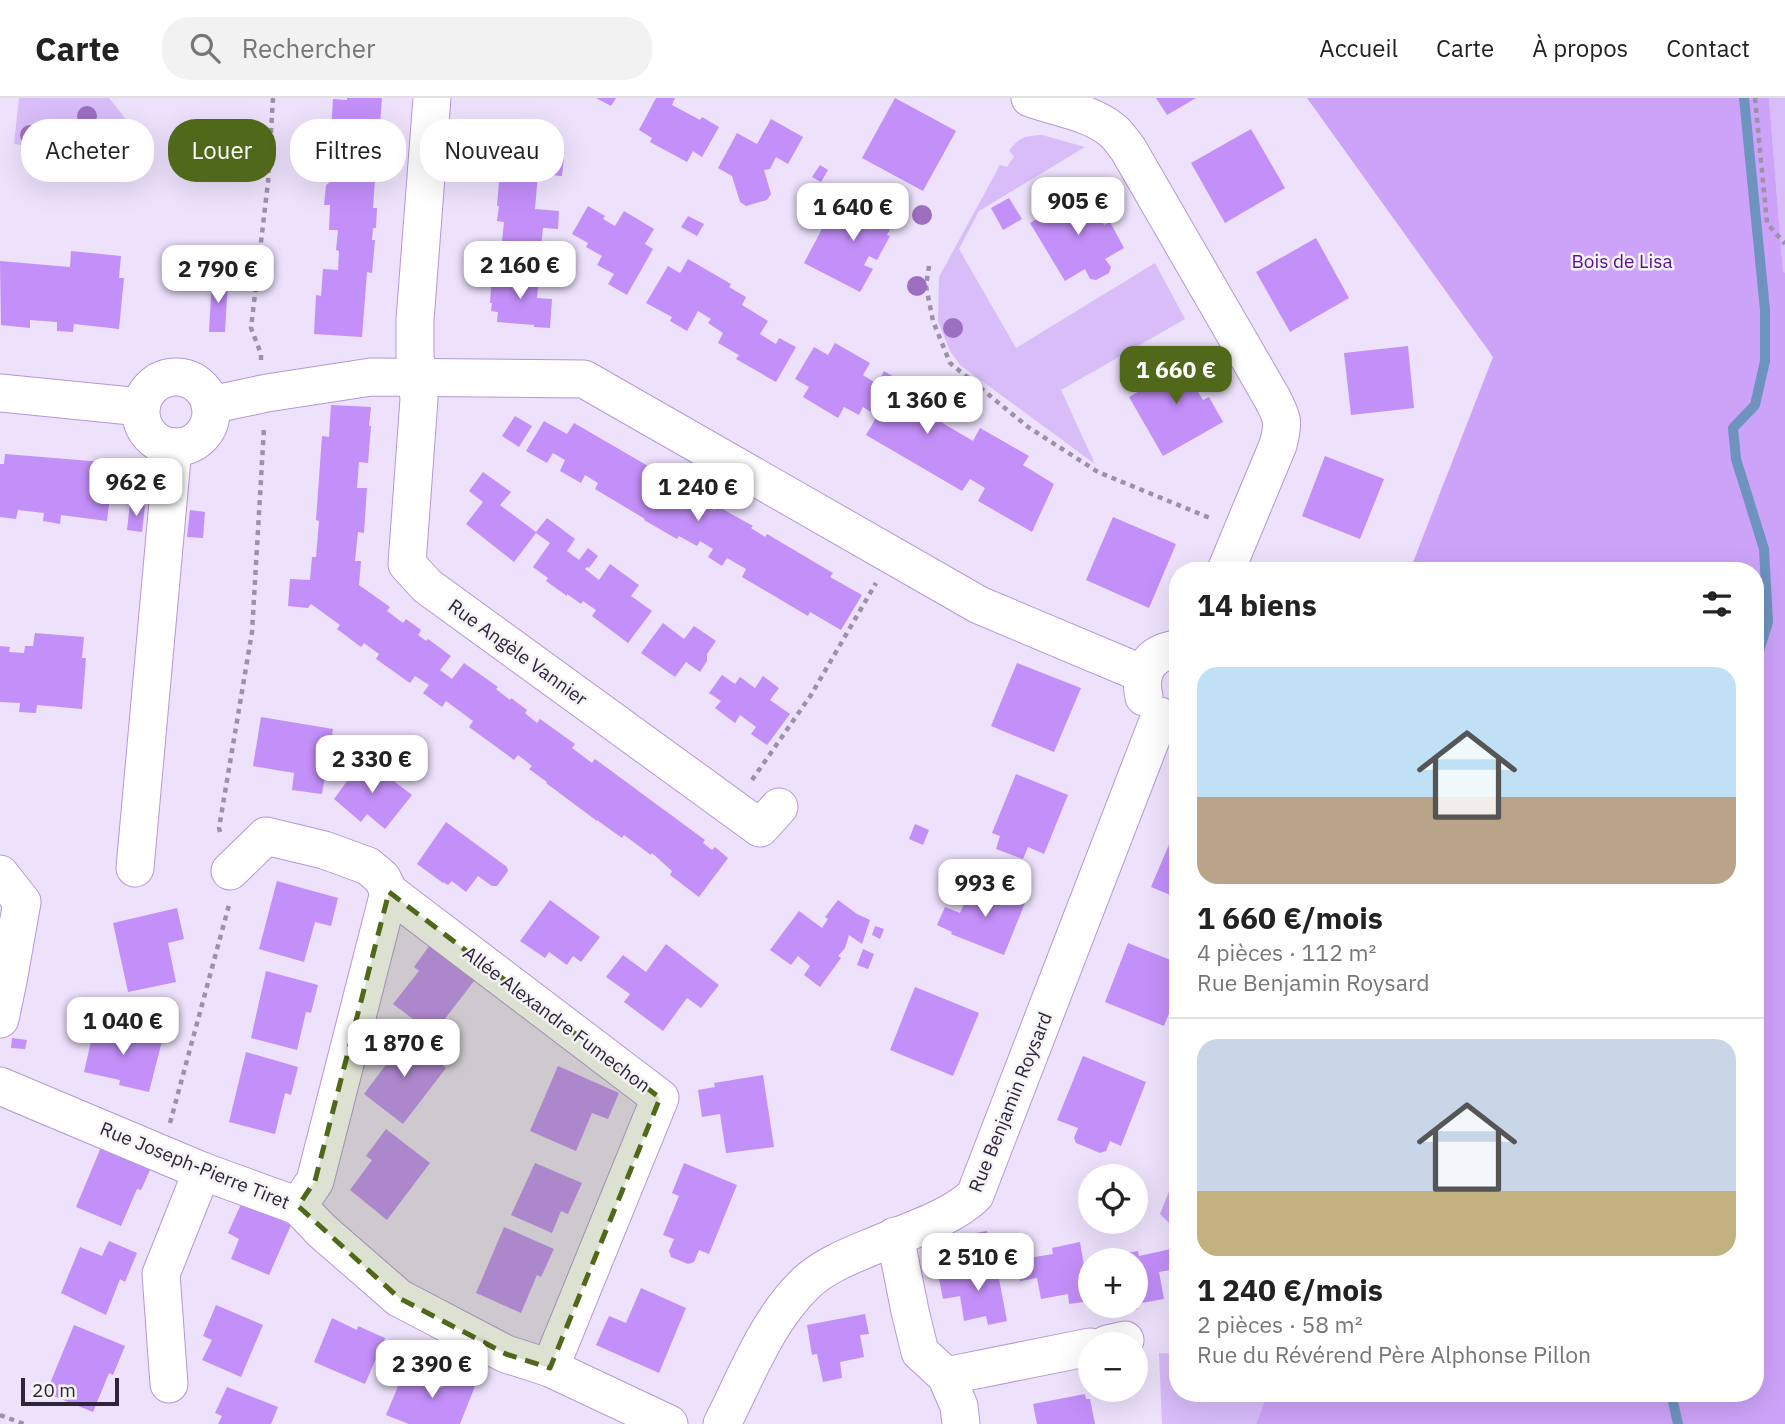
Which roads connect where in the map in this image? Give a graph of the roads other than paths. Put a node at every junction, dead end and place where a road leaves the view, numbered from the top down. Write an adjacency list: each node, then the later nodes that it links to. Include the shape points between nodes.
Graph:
1 (432, 98): 3 (street, via 415,320)
2 (1030, 98): 8 (street, via 1096,121 1114,132 1128,149 1281,416 1278,445)
3 (417, 377): 5 (street, via 370,377); 10 (street, via 584,379 979,605); 12 (street, Rue Angèle Vannier, via 407,564 427,586 760,828)
4 (0, 393): 6 (street)
5 (210, 405): 6 (street, via 199,386 168,377 150,388); 7 (street, via 211,416 202,435)
6 (141, 407): 7 (street, via 141,419 152,438)
7 (173, 447): 13 (street)
8 (1230, 562)
9 (1169, 650): 10 (street, via 1148,664)
10 (1143, 674): 11 (street, via 1144,698)
11 (1169, 718): 21 (street, Rue Benjamin Roysard, via 975,1195 947,1215)
12 (779, 807)
13 (135, 868)
14 (230, 871): 15 (street, Allée Alexandre Fumechon, via 266,836 368,866)
15 (389, 892): 20 (street, via 314,1181); 23 (street, Allée Alexandre Fumechon, via 660,1098)
16 (7, 893): 17 (street, via 8,981)
17 (0, 1019)
18 (0, 1086): 19 (street, Rue Joseph-Pierre Tiret)
19 (202, 1171): 20 (street, Rue Joseph-Pierre Tiret); 25 (street, via 161,1274)
20 (298, 1206): 23 (street, Rue Joseph-Pierre Tiret, via 399,1298 506,1354)
21 (895, 1236): 24 (street, via 920,1352); 27 (street, Rue Benjamin Roysard, via 846,1257 807,1281 774,1322)
22 (1078, 1349): 24 (street)
23 (550, 1368): 26 (street, Rue Joseph-Pierre Tiret)
24 (946, 1376): 28 (street)
25 (169, 1384)
26 (669, 1424)
27 (722, 1424)
28 (961, 1424)

